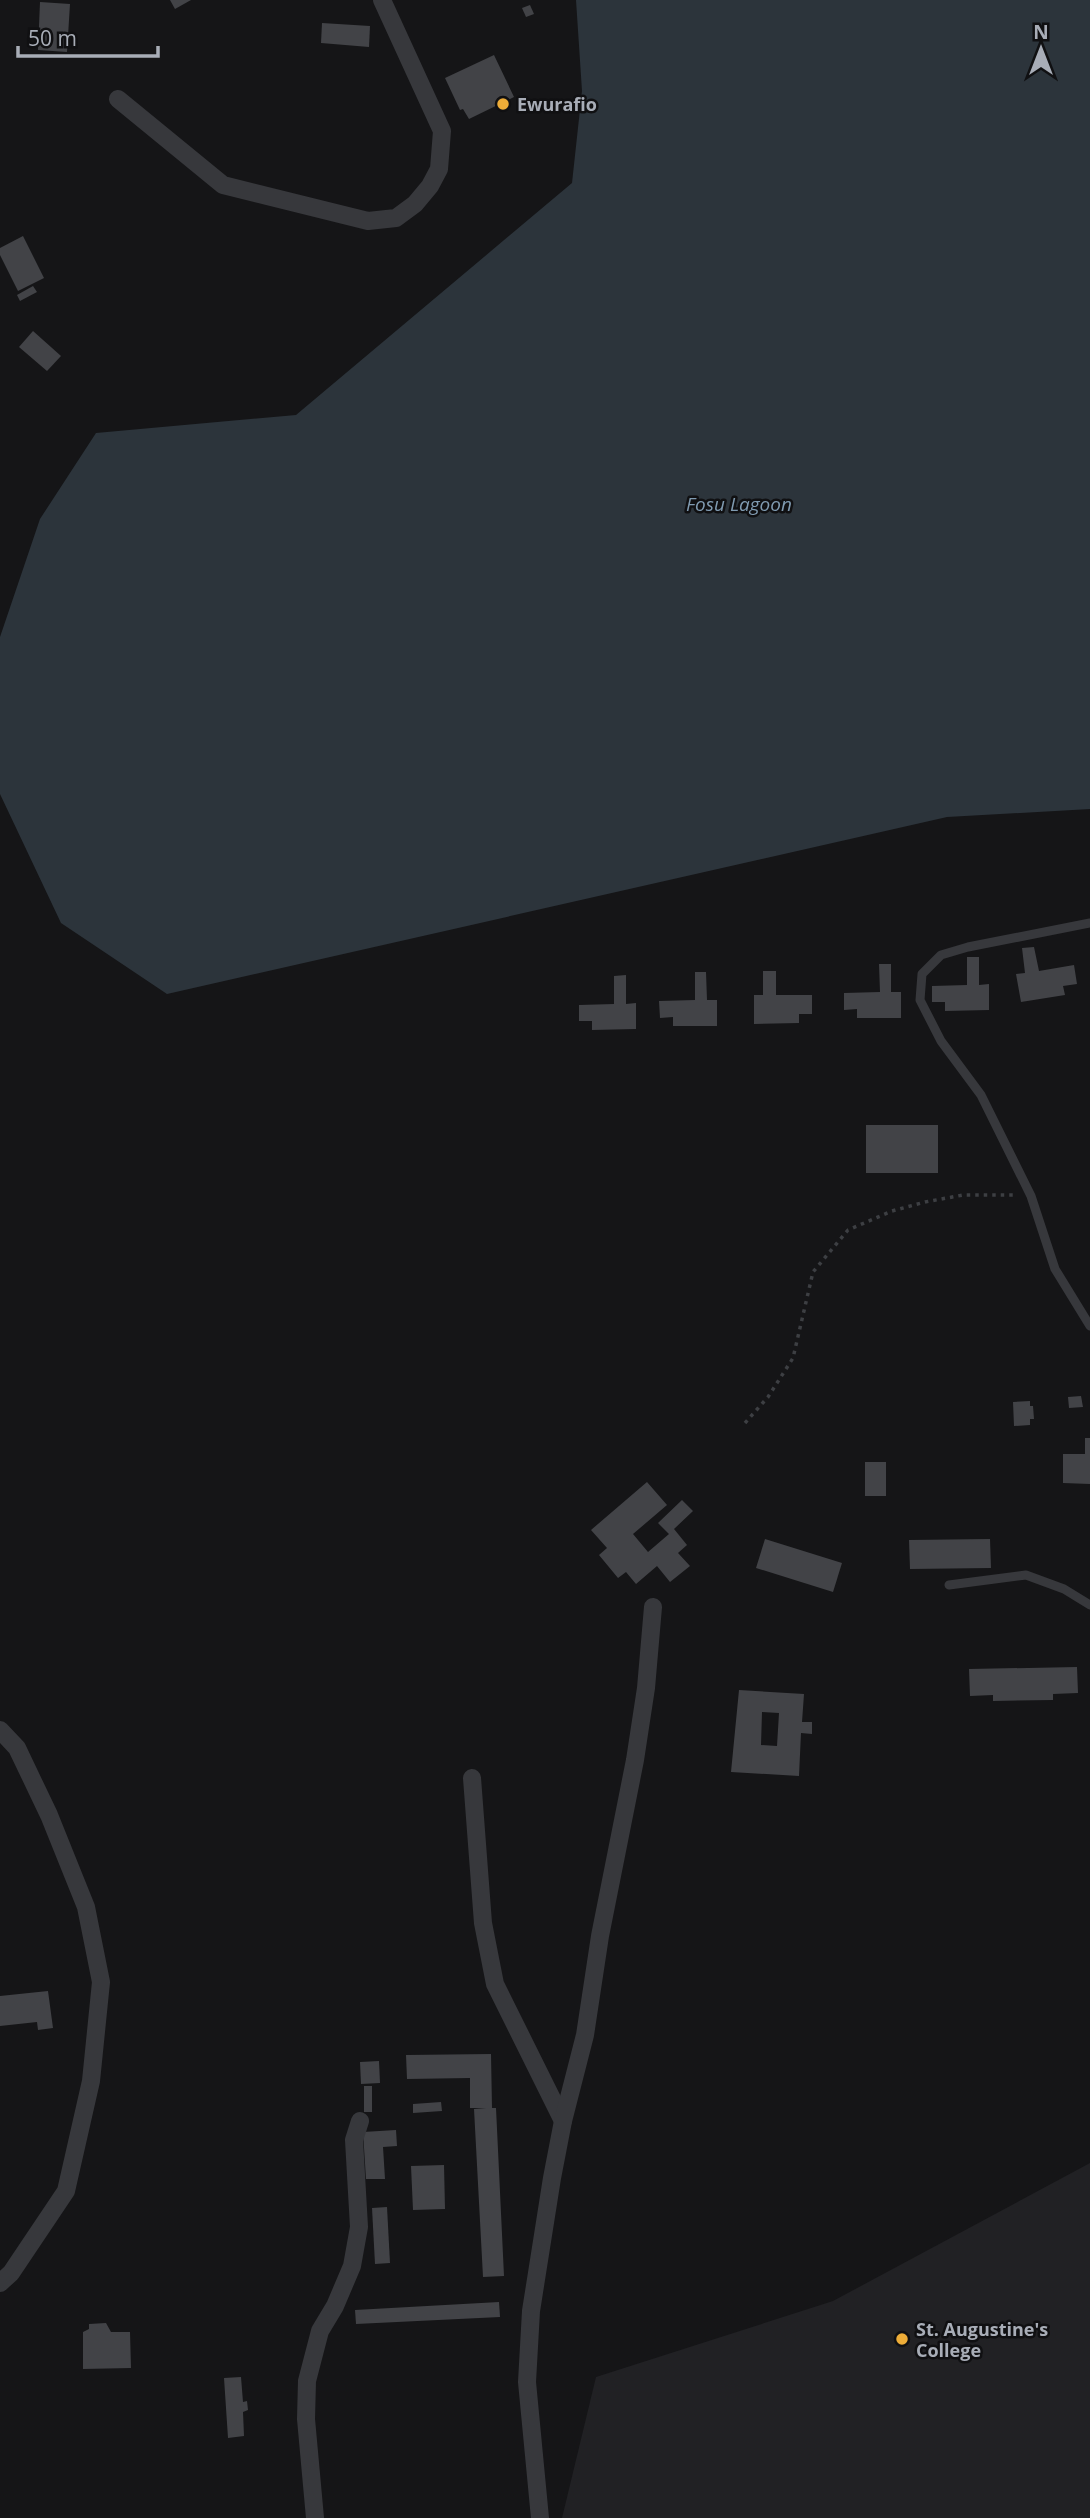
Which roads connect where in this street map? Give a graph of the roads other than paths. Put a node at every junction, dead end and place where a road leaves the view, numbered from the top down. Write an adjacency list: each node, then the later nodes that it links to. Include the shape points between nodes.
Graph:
1 (382, 0): 2 (street, via 442,131 435,178 415,204 396,218 368,221 223,185)
2 (118, 99)
3 (1090, 923): 4 (lane, via 941,955 922,974 920,1000 941,1041 981,1095 1031,1196 1055,1269)
4 (1090, 1326)
5 (949, 1585): 6 (lane, via 1026,1575)
6 (1090, 1605)
7 (653, 1607): 11 (street, via 635,1760 585,2035)
8 (0, 1730): 12 (street, via 17,1748 77,1884 101,1982 91,2081 66,2191)
9 (472, 1778): 11 (street, via 483,1923 495,1984)
10 (360, 2121): 13 (street, via 354,2140 359,2227 352,2266 320,2332 307,2381)
11 (563, 2121): 14 (street, via 531,2311 527,2382)
12 (0, 2283)
13 (315, 2518)
14 (540, 2518)

